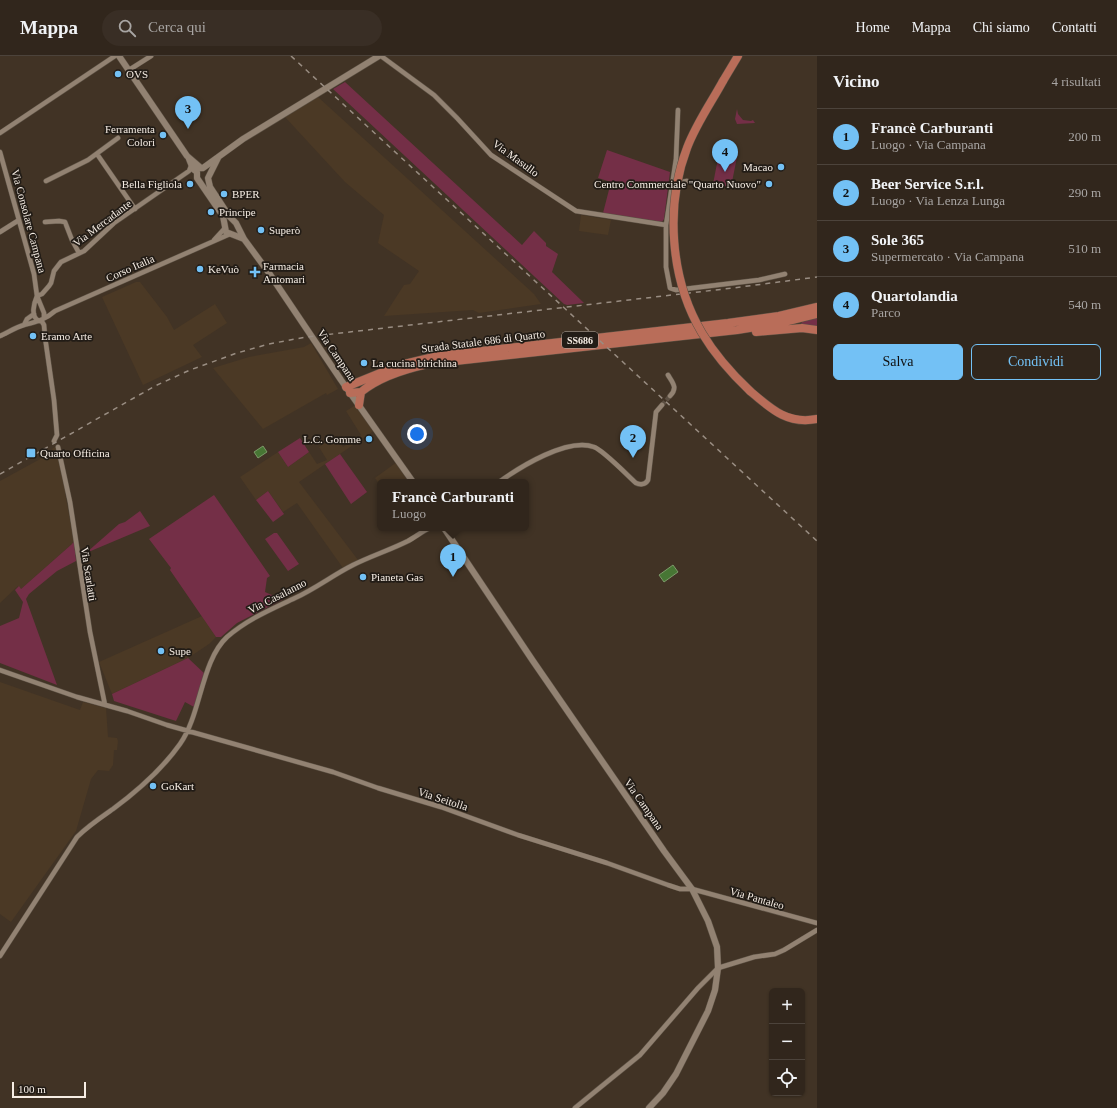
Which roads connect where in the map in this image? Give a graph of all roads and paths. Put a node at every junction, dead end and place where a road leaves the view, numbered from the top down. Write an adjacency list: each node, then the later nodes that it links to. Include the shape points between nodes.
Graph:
1 (115, 56): 8 (street)
2 (119, 56): 6 (main road, Via Campana)
3 (151, 56): 6 (street)
4 (380, 56): 13 (main road, Via Masullo, via 243,139); 26 (street, Via Masullo, via 434,95 491,155 576,211)
5 (738, 56): 49 (highway, bridge, via 696,128 680,170 675,194 673,237 682,284 702,332 720,360 750,391 770,408 791,419 800,421)
6 (129, 70): 12 (main road, Via Campana)
7 (678, 110): 21 (street)
8 (0, 133)
9 (118, 138): 11 (street)
10 (0, 152): 14 (street, Via Consolare Campana)
11 (97, 154): 19 (street); 22 (street)
12 (187, 156): 15 (main road, Via Campana); 16 (main road, Via Campana)
13 (218, 158): 16 (main road, Via Masullo); 17 (main road, Via Masullo)
14 (1, 161): 23 (street, Via Consolare Campana)
15 (190, 169): 16 (main road, Via Campana); 22 (street, Via Mercadante)
16 (200, 169): 17 (main road, Via Campana, via 208,172); 18 (main road, via 196,176)
17 (208, 177): 18 (main road); 25 (main road, Via Campana, via 210,187)
18 (199, 180): 27 (main road, via 223,216)
19 (46, 181)
20 (687, 181): 21 (street)
21 (672, 184): 26 (street)
22 (135, 209): 32 (street, Via Mercadante, via 114,223 84,251)
23 (19, 220): 28 (street); 34 (street, Via Consolare Campana, via 34,274)
24 (45, 222): 32 (street, via 65,222)
25 (236, 225): 27 (main road, via 228,222); 29 (main road, via 237,231); 30 (main road, Via Campana)
26 (666, 225): 33 (street, via 666,267 669,286 673,290 751,281)
27 (225, 227): 29 (main road, via 226,232); 31 (street, Corso Italia)
28 (0, 232)
29 (231, 234): 30 (main road); 31 (street, Corso Italia)
30 (244, 239): 44 (main road, Via Campana)
31 (213, 242): 38 (street, Corso Italia, via 52,315)
32 (79, 252): 34 (street, Via Mercadante, via 61,262 54,271 49,286)
33 (785, 274)
34 (37, 296): 36 (street, Via Consolare Campana); 38 (street, Via Consolare Campana)
35 (817, 307): 44 (highway, Strada Statale 686 di Quarto / SS686, via 742,322 433,357 400,365)
36 (34, 313): 38 (street, via 36,319); 38 (street, via 38,309); 39 (street, Corso Italia)
37 (817, 314): 40 (highway, Strada Statale 686 di Quarto / SS686)
38 (42, 316): 39 (street, Corso Italia, via 29,325); 50 (street, via 57,435)
39 (24, 325): 42 (street, Corso Italia)
40 (737, 330): 41 (highway, via 751,333 802,328); 45 (highway, Strada Statale 686 di Quarto / SS686, via 428,364 396,373)
41 (817, 330)
42 (0, 336)
43 (668, 375): 46 (street, via 675,388)
44 (348, 390): 45 (highway); 47 (main road, Via Campana)
45 (361, 392): 47 (highway)
46 (670, 396)
47 (359, 405): 52 (main road, Via Campana)
48 (662, 405): 53 (street, via 656,412 648,480 645,484 638,485 599,449 590,446 573,446 550,453)
49 (817, 418)
50 (54, 441)
51 (58, 447): 57 (street, Via Scarlatti)
52 (411, 479)
53 (503, 479)
54 (424, 531): 58 (street, Via Casalanno, via 410,540 352,565 296,598 237,628 217,650)
55 (446, 531): 59 (main road, Via Campana)
56 (0, 670): 57 (street, Via Seitolla)
57 (105, 705): 58 (street, Via Seitolla)
58 (187, 731): 59 (street, Via Seitolla, via 333,772 680,889); 62 (street, Via Casalanno, via 173,753 143,784 77,837)
59 (692, 889): 60 (street, Via Pantaleo); 63 (main road, Via Campana, via 708,921 717,947)
60 (817, 923)
61 (817, 930): 63 (street, via 775,954)
62 (0, 956)
63 (718, 968): 64 (street, via 640,1055); 65 (main road, Via Campana, via 715,990 708,1011 676,1074)
64 (575, 1108)
65 (649, 1108)

